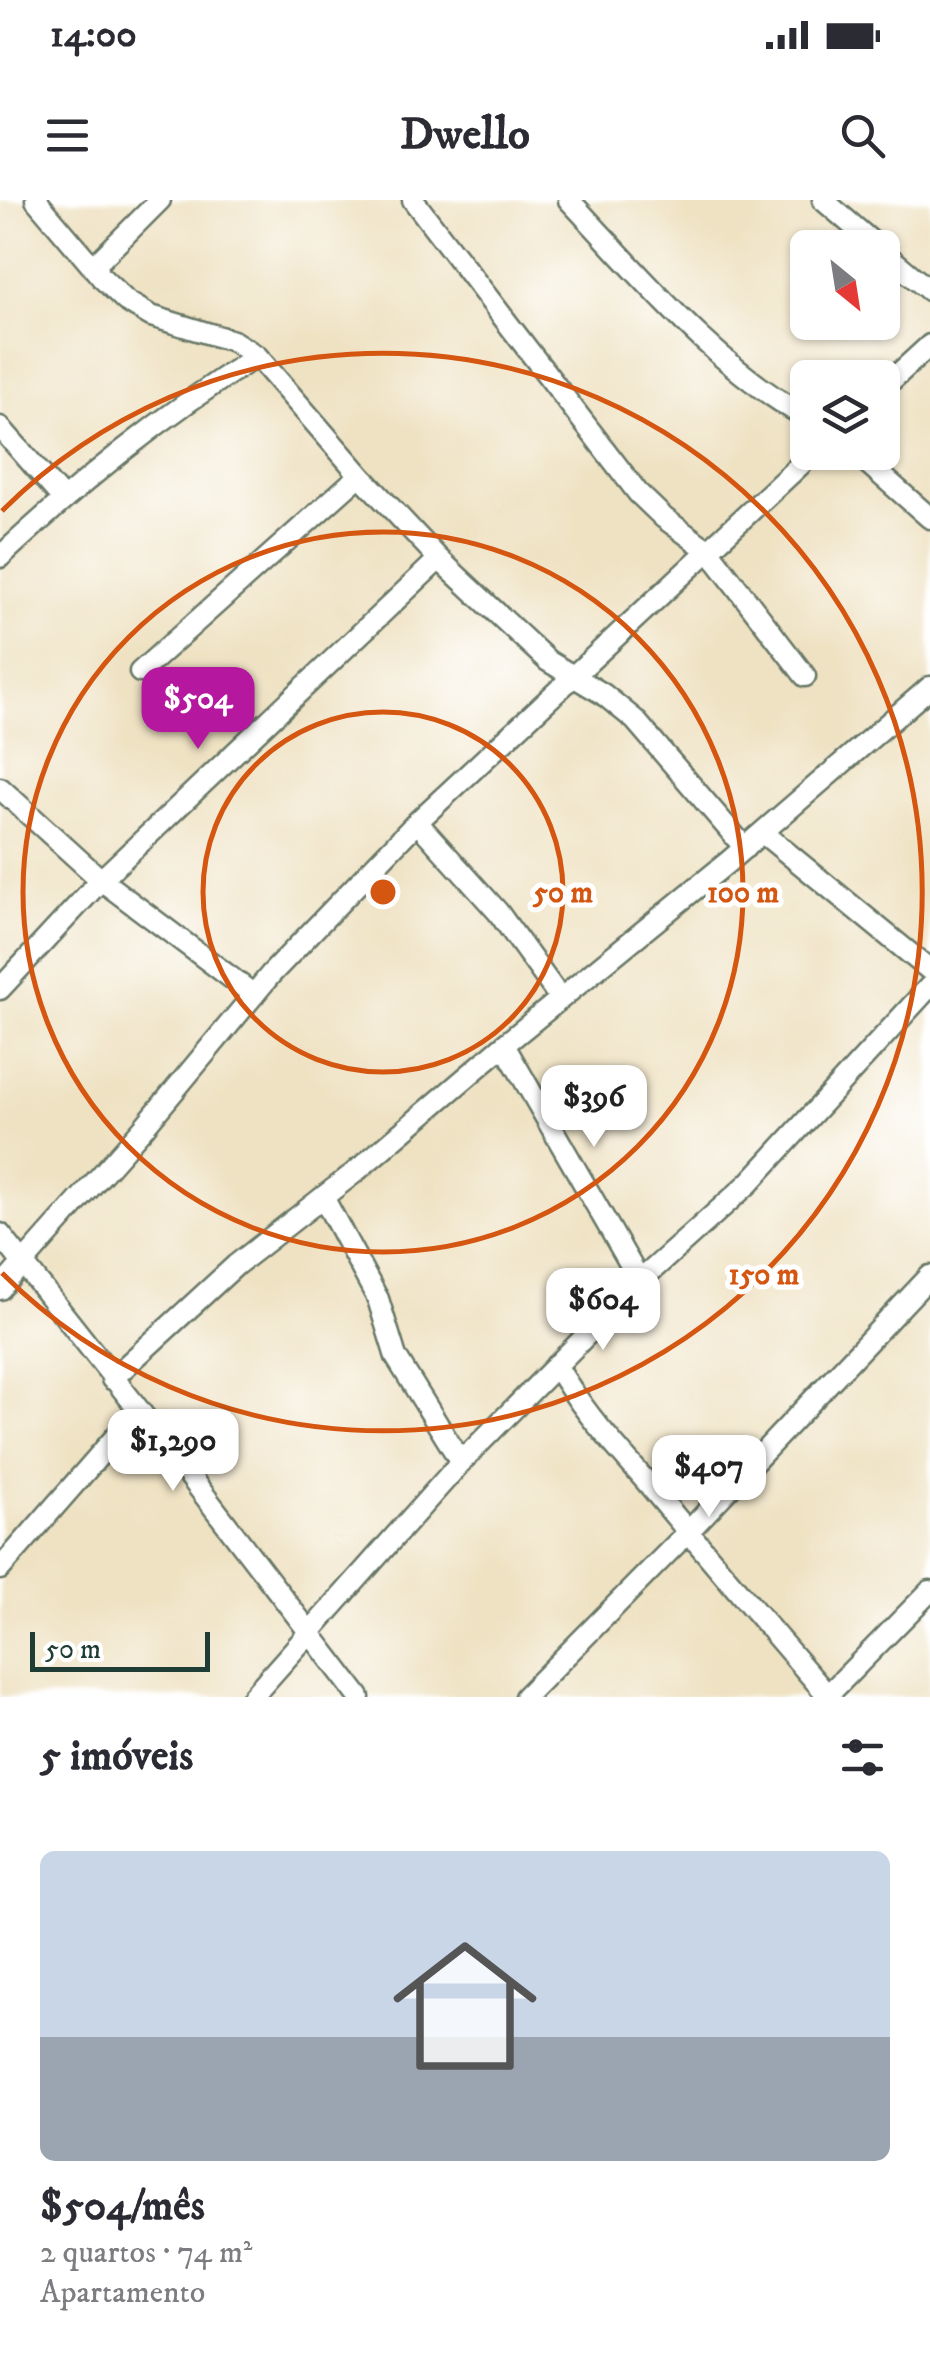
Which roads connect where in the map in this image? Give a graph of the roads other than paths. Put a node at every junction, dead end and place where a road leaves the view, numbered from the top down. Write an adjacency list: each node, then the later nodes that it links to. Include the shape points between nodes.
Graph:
1 (36, 200): 8 (street)
2 (160, 200): 8 (street)
3 (412, 200): 20 (street, via 638,492)
4 (569, 200): 13 (street, via 668,304 751,380)
5 (823, 200): 6 (street)
6 (858, 230)
7 (900, 266): 9 (street)
8 (93, 267): 11 (street, via 151,316 232,341)
9 (930, 291)
10 (930, 345): 12 (street)
11 (257, 356): 17 (street); 18 (street, via 165,416)
12 (900, 372)
13 (790, 406)
14 (0, 426): 18 (street)
15 (795, 470): 20 (street)
16 (875, 470): 19 (street)
17 (360, 475): 22 (street); 23 (street)
18 (64, 499): 21 (street)
19 (930, 518)
20 (709, 550): 24 (street); 25 (street)
21 (0, 557)
22 (440, 559): 24 (street, via 525,642); 31 (street)
23 (140, 672)
24 (573, 676): 28 (street); 30 (street, via 634,720)
25 (804, 676)
26 (930, 687): 29 (street)
27 (0, 788): 31 (street)
28 (417, 822): 35 (street); 36 (street, via 498,912)
29 (762, 833): 30 (street); 32 (street)
30 (744, 848): 36 (street)
31 (102, 880): 34 (street); 35 (street)
32 (930, 970)
33 (930, 986): 42 (street, via 749,1183)
34 (0, 989)
35 (254, 995): 40 (street)
36 (560, 998): 37 (street)
37 (504, 1044): 38 (street); 42 (street)
38 (323, 1197): 45 (street, via 236,1265); 47 (street, via 378,1299 396,1357)
39 (0, 1234): 40 (street)
40 (21, 1265): 43 (street); 45 (street)
41 (930, 1276): 48 (street)
42 (640, 1281): 44 (street)
43 (0, 1288)
44 (556, 1365): 47 (street); 48 (street, via 604,1438)
45 (112, 1379): 46 (street)
46 (139, 1410): 49 (street); 51 (street)
47 (461, 1462): 51 (street)
48 (687, 1533): 52 (street); 55 (street)
49 (0, 1568)
50 (930, 1591): 52 (street)
51 (309, 1630): 53 (street); 54 (street)
52 (827, 1696)
53 (252, 1697)
54 (359, 1697)
55 (525, 1697)

